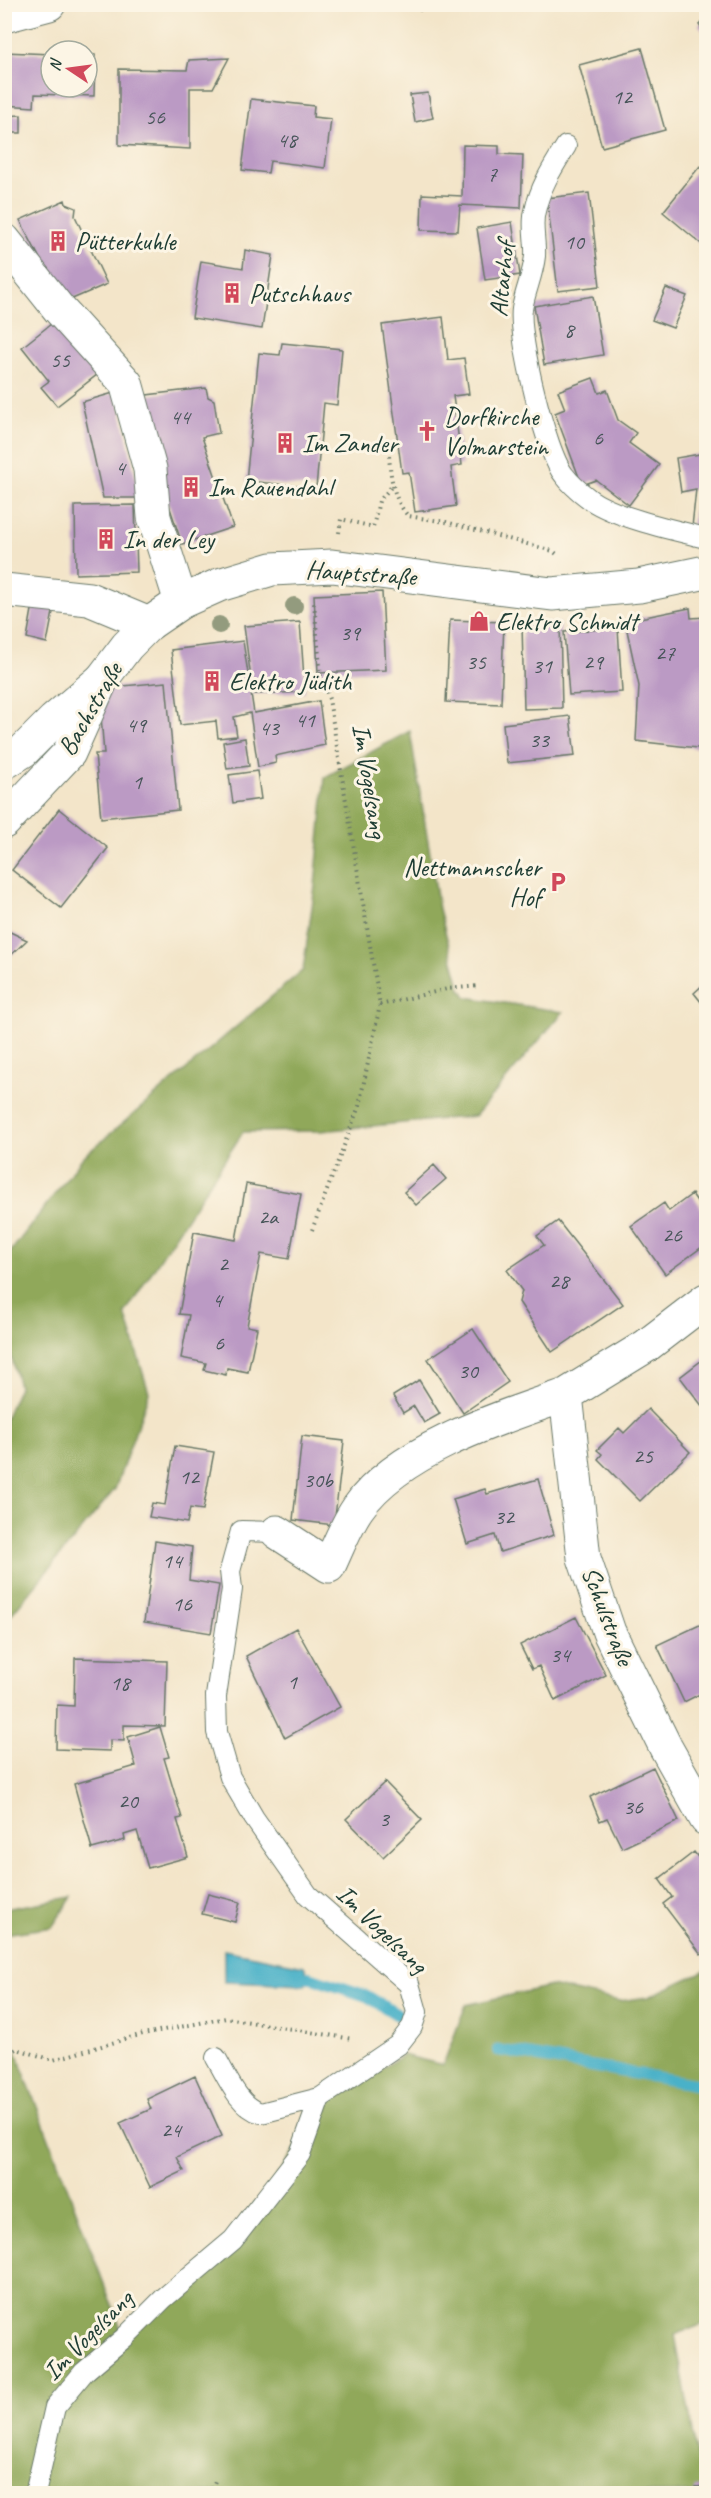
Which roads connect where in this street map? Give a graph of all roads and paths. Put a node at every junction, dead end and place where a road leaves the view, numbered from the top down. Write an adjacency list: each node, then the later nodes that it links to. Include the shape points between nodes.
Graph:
1 (49, 4): 2 (street)
2 (4, 16)
3 (566, 146): 8 (lane, Altarhof, via 540,194 534,214 535,255 522,310 528,364 546,440 563,475 588,499 621,514)
4 (4, 240): 13 (street, via 126,383 150,469 156,527)
5 (389, 456): 6 (path)
6 (392, 486): 7 (path, via 379,501 374,527); 12 (path, via 408,516 446,522 553,551)
7 (342, 519)
8 (706, 538)
9 (310, 567): 12 (street, Hauptstraße, via 332,566 552,594); 13 (street, Hauptstraße, via 272,569 219,585); 19 (path, Im Vogelsang, via 321,677 329,699)
10 (706, 572): 12 (street, Hauptstraße)
11 (4, 590): 14 (street, via 89,599)
12 (597, 591)
13 (181, 602): 14 (street, Bachstraße)
14 (149, 624): 15 (street, Bachstraße)
15 (102, 679): 16 (street, via 23,752); 17 (street, Bachstraße, via 69,753)
16 (4, 763)
17 (4, 822)
18 (479, 986): 19 (path, via 447,989)
19 (380, 1005): 20 (path, Im Vogelsang, via 359,1106)
20 (312, 1230)
21 (706, 1300): 22 (street, via 646,1346)
22 (566, 1395): 23 (street, via 449,1440 390,1474 358,1508 329,1566); 24 (street, Schulstraße, via 584,1558 609,1632)
23 (277, 1532): 26 (lane, Im Vogelsang, via 241,1531 230,1571 232,1589 216,1696 217,1732 230,1777 308,1895 409,1984 417,2012 412,2027 398,2045)
24 (706, 1820)
25 (216, 2058): 26 (lane, via 251,2111 261,2113)
26 (320, 2098): 28 (lane, Im Vogelsang, via 300,2154 233,2240 84,2372 56,2407)
27 (215, 2481): 29 (path)
28 (35, 2493)
29 (210, 2493)

